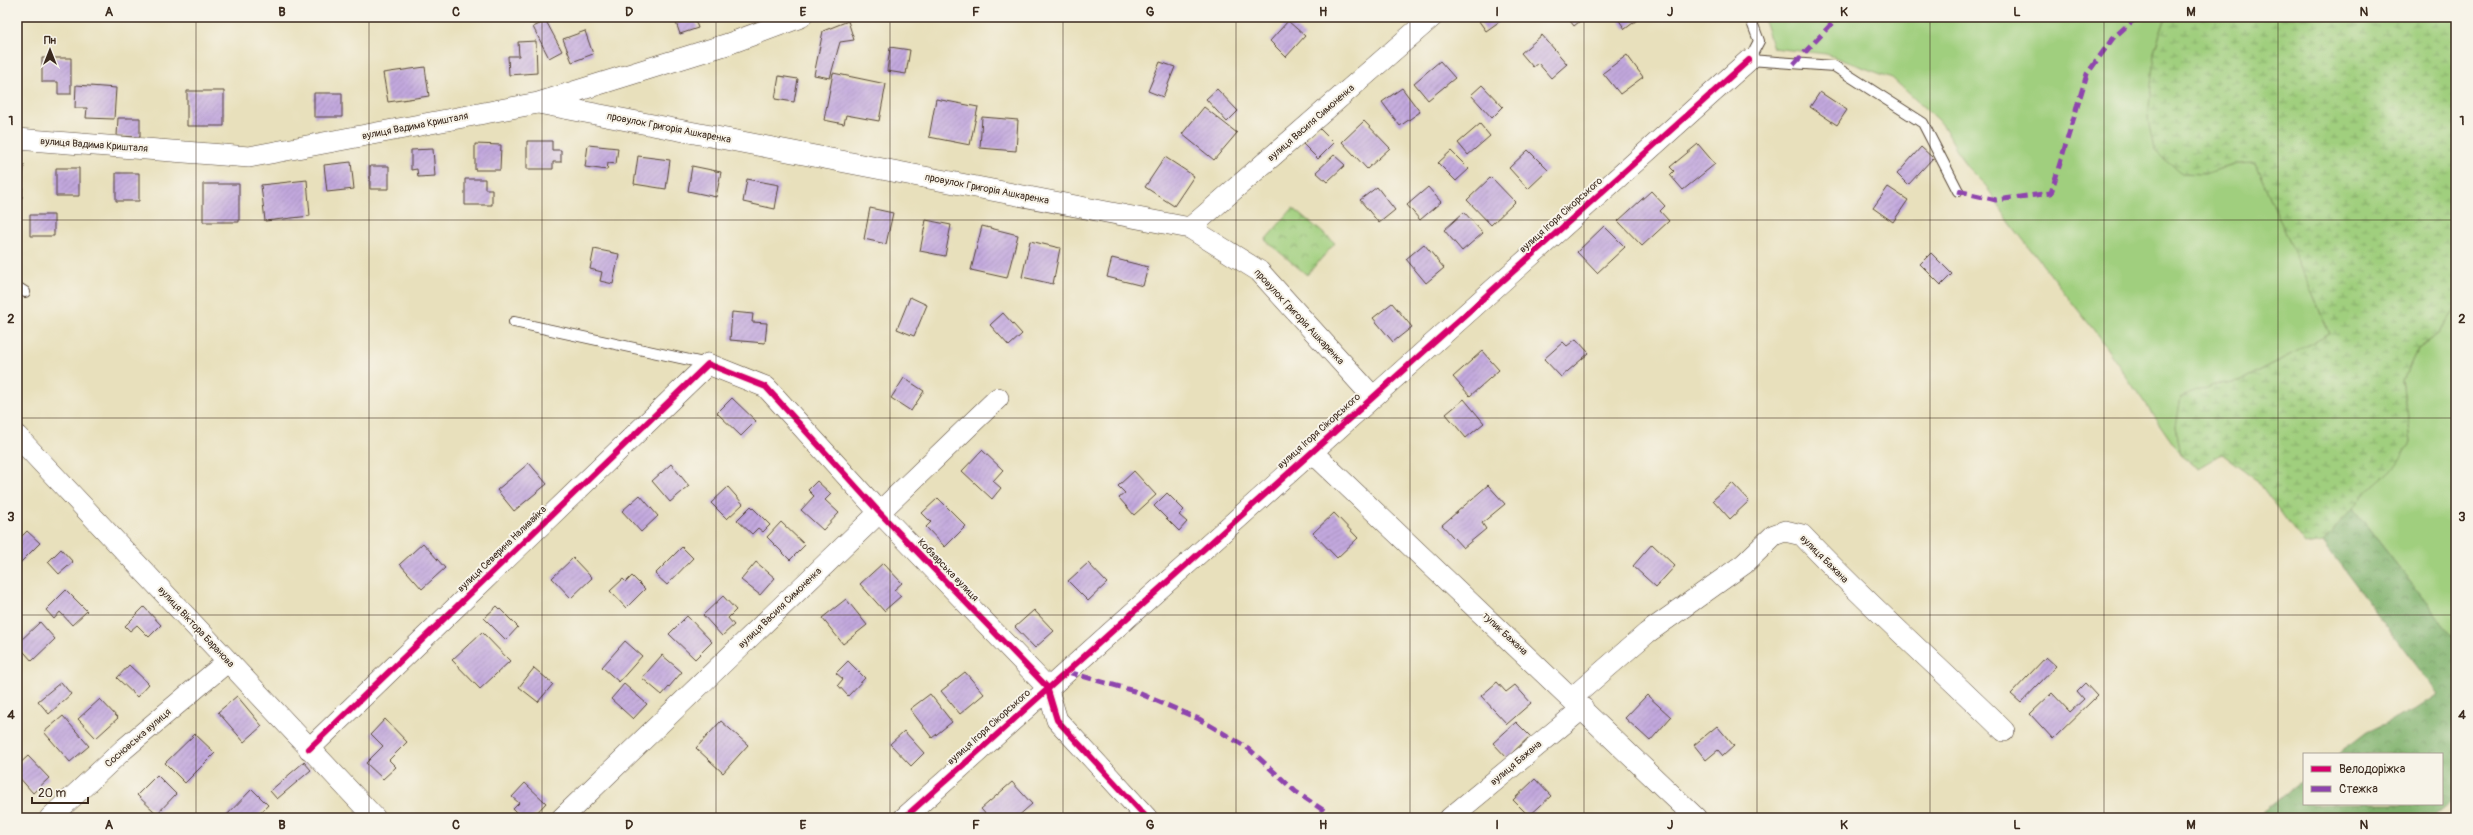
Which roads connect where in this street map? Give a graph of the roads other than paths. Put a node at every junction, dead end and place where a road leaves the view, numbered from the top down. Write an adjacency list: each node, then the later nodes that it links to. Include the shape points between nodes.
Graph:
1 (800, 17): 5 (street, вулиця Вадима Кришталя, via 728,44)
2 (1432, 17): 8 (street, вулиця Василя Симоненка)
3 (1750, 17): 4 (lane, via 1759,41)
4 (1749, 60): 7 (lane, via 1834,66 1923,123); 11 (street, вулиця Ігоря Сікорського)
5 (538, 103): 6 (street, вулиця Вадима Кришталя, via 248,157); 8 (street, провулок Григорія Ашкаренка)
6 (17, 139)
7 (1958, 191)
8 (1190, 228): 11 (street, провулок Григорія Ашкаренка, via 1259,271)
9 (514, 322): 10 (lane)
10 (708, 364): 15 (street, Кобзарська вулиця, via 766,387); 20 (street, вулиця Северина Наливайка)
11 (1373, 396): 14 (street, вулиця Ігоря Сікорського)
12 (998, 398): 15 (street, вулиця Василя Симоненка)
13 (17, 436): 16 (street, вулиця Віктора Баранова)
14 (1312, 452): 17 (street, вулиця Ігоря Сікорського, via 1068,672); 18 (street, тупик Бажана)
15 (879, 512): 17 (street, Кобзарська вулиця); 23 (street, вулиця Василя Симоненка)
16 (228, 661): 20 (street, вулиця Віктора Баранова); 21 (street, Сосновська вулиця, via 124,750)
17 (1047, 688): 24 (street, вулиця Ігоря Сікорського); 25 (street, Кобзарська вулиця, via 1057,720)
18 (1577, 703): 19 (street, вулиця Бажана, via 1647,634 1744,564 1774,536 1785,531 1802,536 1880,615 1942,670); 26 (street, вулиця Бажана); 27 (street, тупик Бажана)
19 (2004, 731)
20 (309, 749): 22 (street, вулиця Віктора Баранова)
21 (50, 818)
22 (375, 818)
23 (562, 818)
24 (904, 818)
25 (1147, 818)
26 (1450, 818)
27 (1696, 818)

